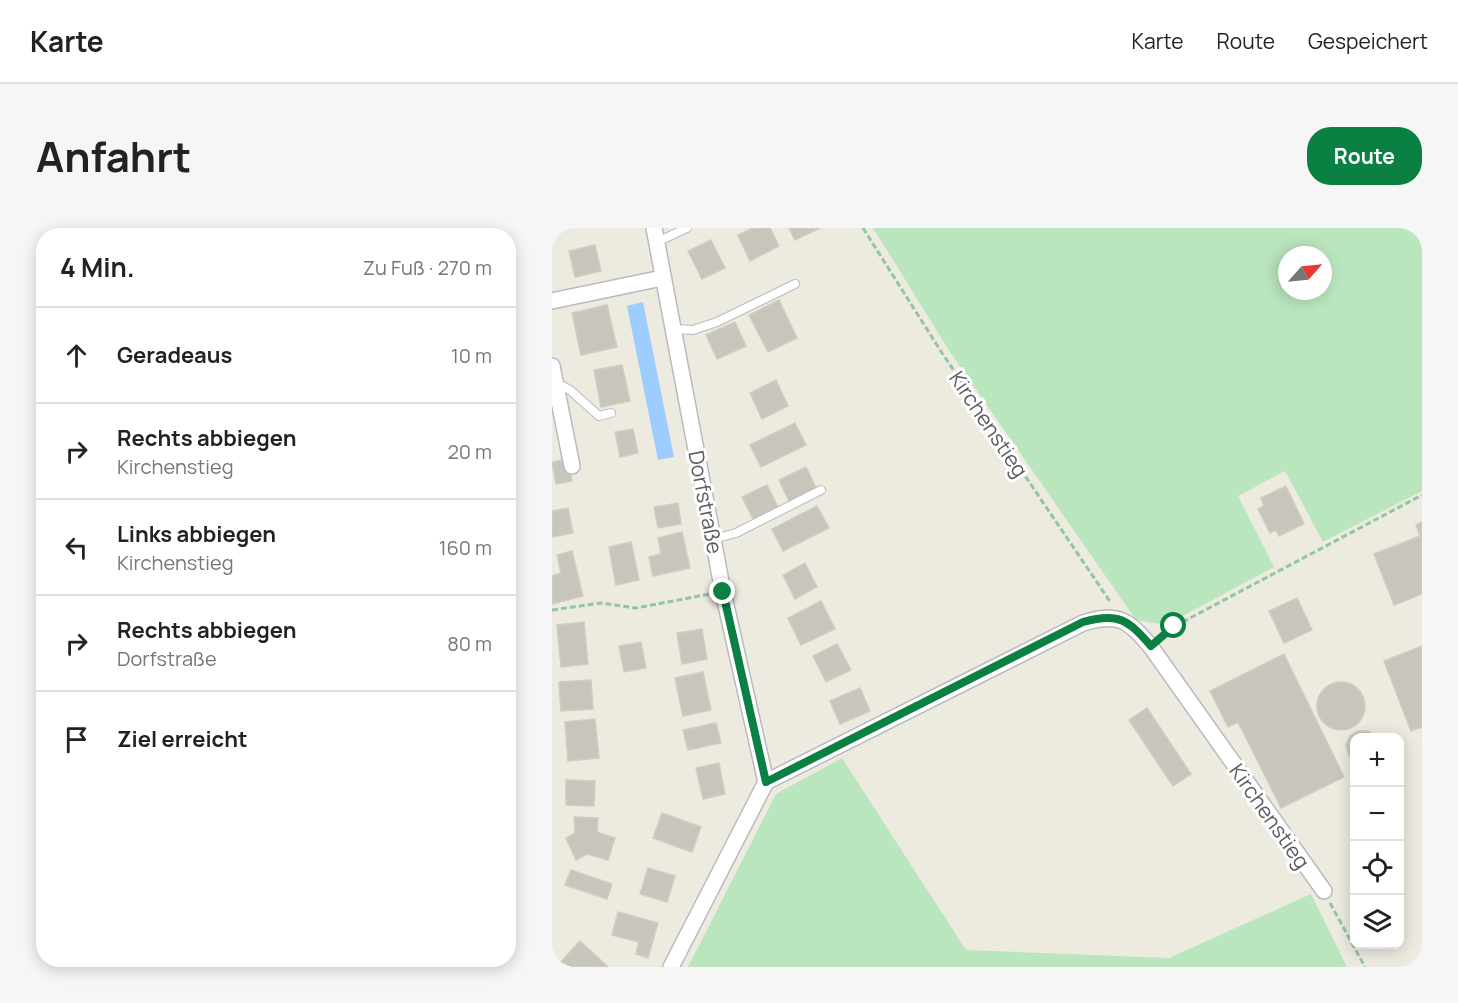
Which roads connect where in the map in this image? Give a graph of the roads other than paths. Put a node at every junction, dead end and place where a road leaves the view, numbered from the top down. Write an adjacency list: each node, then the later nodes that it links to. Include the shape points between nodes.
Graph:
1 (687, 228): 2 (lane)
2 (655, 235): 3 (street, Dorfstraße)
3 (662, 278): 5 (street); 6 (street, Dorfstraße)
4 (795, 284): 6 (lane, via 717,322 693,330)
5 (552, 301)
6 (674, 329): 12 (street, Dorfstraße)
7 (552, 366): 8 (street)
8 (555, 382): 9 (lane, via 599,416); 10 (street)
9 (611, 413)
10 (572, 466)
11 (821, 490): 12 (lane, via 736,533)
12 (713, 539): 13 (street, Dorfstraße)
13 (766, 782): 14 (street, Kirchenstieg, via 1083,622 1100,617 1118,618 1151,646); 15 (street)
14 (1324, 891)
15 (671, 967)

